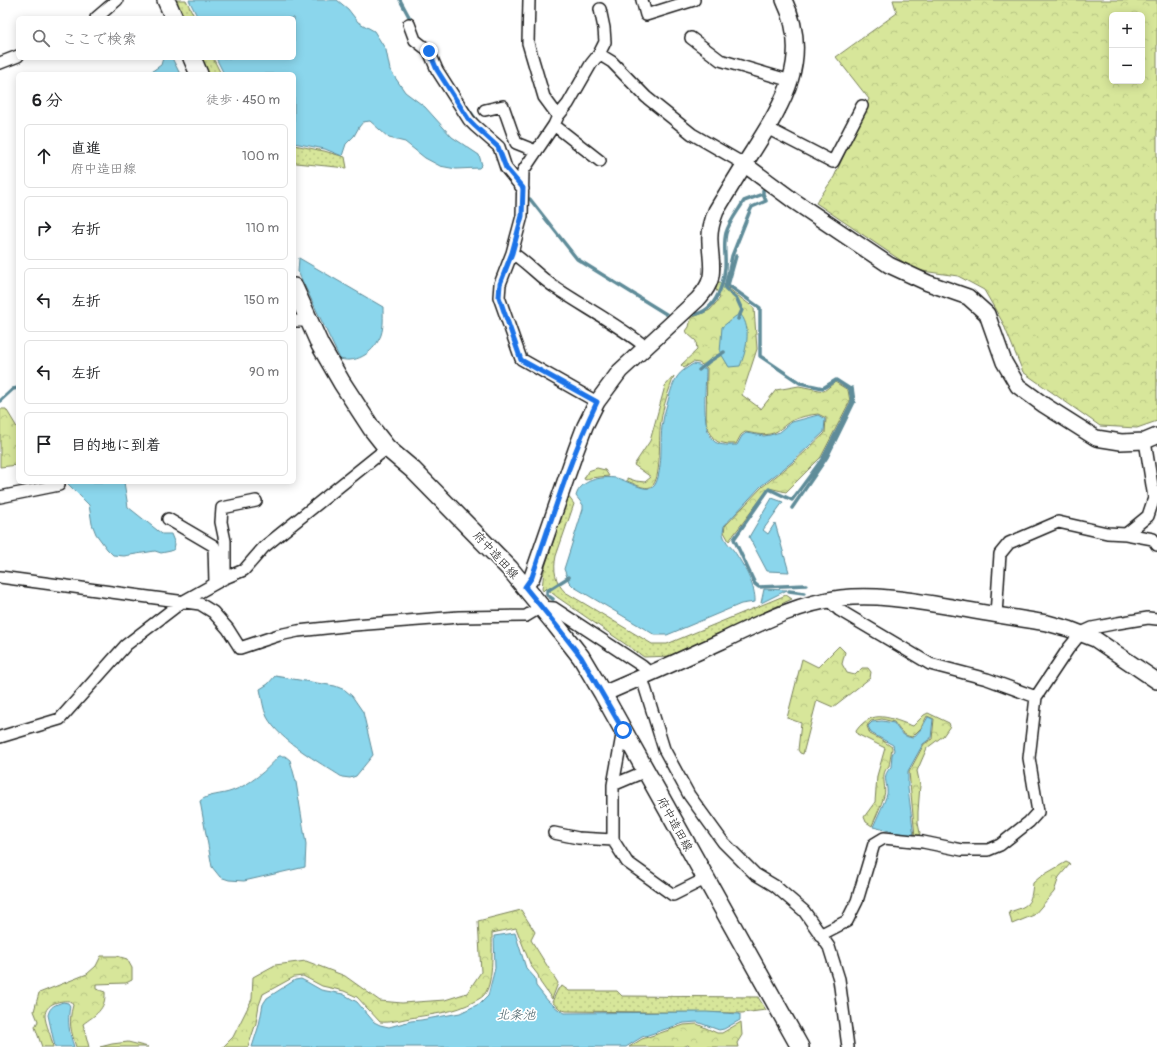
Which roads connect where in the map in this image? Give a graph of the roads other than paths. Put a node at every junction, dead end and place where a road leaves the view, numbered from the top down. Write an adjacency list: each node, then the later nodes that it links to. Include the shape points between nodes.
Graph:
1 (117, 0): 8 (street)
2 (166, 0): 9 (main road)
3 (529, 0): 20 (street, via 528,43 544,97)
4 (642, 0): 5 (street, via 646,15)
5 (694, 0)
6 (784, 0): 17 (street, via 794,28 794,64)
7 (600, 9): 12 (street, via 604,42)
8 (98, 16)
9 (173, 16)
10 (409, 24): 25 (street, via 414,40 429,51 437,70 469,120 498,147 506,168)
11 (691, 38): 17 (street, via 720,60)
12 (599, 54): 20 (street); 24 (street, via 612,62 646,97 692,134)
13 (16, 57): 15 (street)
14 (193, 60): 16 (main road)
15 (0, 63)
16 (198, 72)
17 (790, 82): 21 (street)
18 (862, 106): 21 (street, via 833,162)
19 (486, 110): 22 (street, via 503,106 516,143)
20 (556, 121): 22 (street); 23 (street)
21 (767, 128): 24 (street)
22 (536, 151): 25 (street, via 523,171)
23 (600, 161)
24 (744, 164): 29 (street, via 712,221 712,268 707,288); 31 (street, via 889,265 928,283 968,297 987,314 1004,362 1018,386 1044,405 1096,438 1121,442)
25 (523, 188): 26 (street, via 522,216)
26 (512, 253): 29 (street, via 554,287 632,336); 30 (street, via 500,284 499,297 521,360)
27 (296, 296): 28 (main road, 府中造田線)
28 (302, 321): 32 (main road, 府中造田線)
29 (646, 348): 30 (street, via 620,371)
30 (597, 402): 41 (street, via 585,426 532,577)
31 (1151, 438): 37 (street, via 1154,498 1148,516)
32 (387, 448): 40 (street, via 264,547 244,570); 41 (main road, 府中造田線, via 413,470)
33 (59, 485): 34 (street)
34 (0, 497)
35 (256, 501): 40 (street, via 222,508 221,522 225,541)
36 (168, 519): 40 (street, via 214,546)
37 (1126, 534): 38 (street, via 1153,539); 45 (street, via 1107,533 1058,522 1009,543 1000,554)
38 (1157, 545)
39 (0, 577): 43 (street)
40 (220, 581): 43 (street)
41 (525, 587): 44 (main road, 府中造田線)
42 (828, 600): 45 (street, via 883,597); 48 (street, via 773,617); 51 (street, via 839,610 930,664 987,679)
43 (182, 602): 44 (street, via 200,604 213,612 240,648 298,631 459,617 526,616); 53 (street, via 126,645 60,719)
44 (541, 607): 48 (street, via 554,608 642,666); 50 (main road, 府中造田線, via 581,657)
45 (996, 615): 47 (street, via 1048,623)
46 (1157, 619): 47 (street, via 1118,623)
47 (1081, 633): 49 (street, via 1095,639); 51 (street)
48 (647, 676): 50 (street); 59 (street, via 664,749 689,795 723,842 755,874 775,886 804,911)
49 (1157, 681)
50 (603, 694): 52 (main road, 府中造田線)
51 (1036, 697): 59 (street, via 1029,758 1038,812 1029,822 1000,845 988,850 962,850 884,838 874,844 857,901 847,921)
52 (623, 730): 54 (main road, 府中造田線); 55 (street)
53 (0, 737)
54 (646, 771): 55 (street); 58 (main road, 府中造田線)
55 (613, 785): 57 (street)
56 (554, 833): 57 (street, via 578,838)
57 (613, 840): 58 (street, via 627,862 673,895)
58 (706, 879): 60 (main road, 府中造田線)
59 (820, 934): 61 (street, via 829,947 839,979)
60 (800, 1047)
61 (848, 1047)

